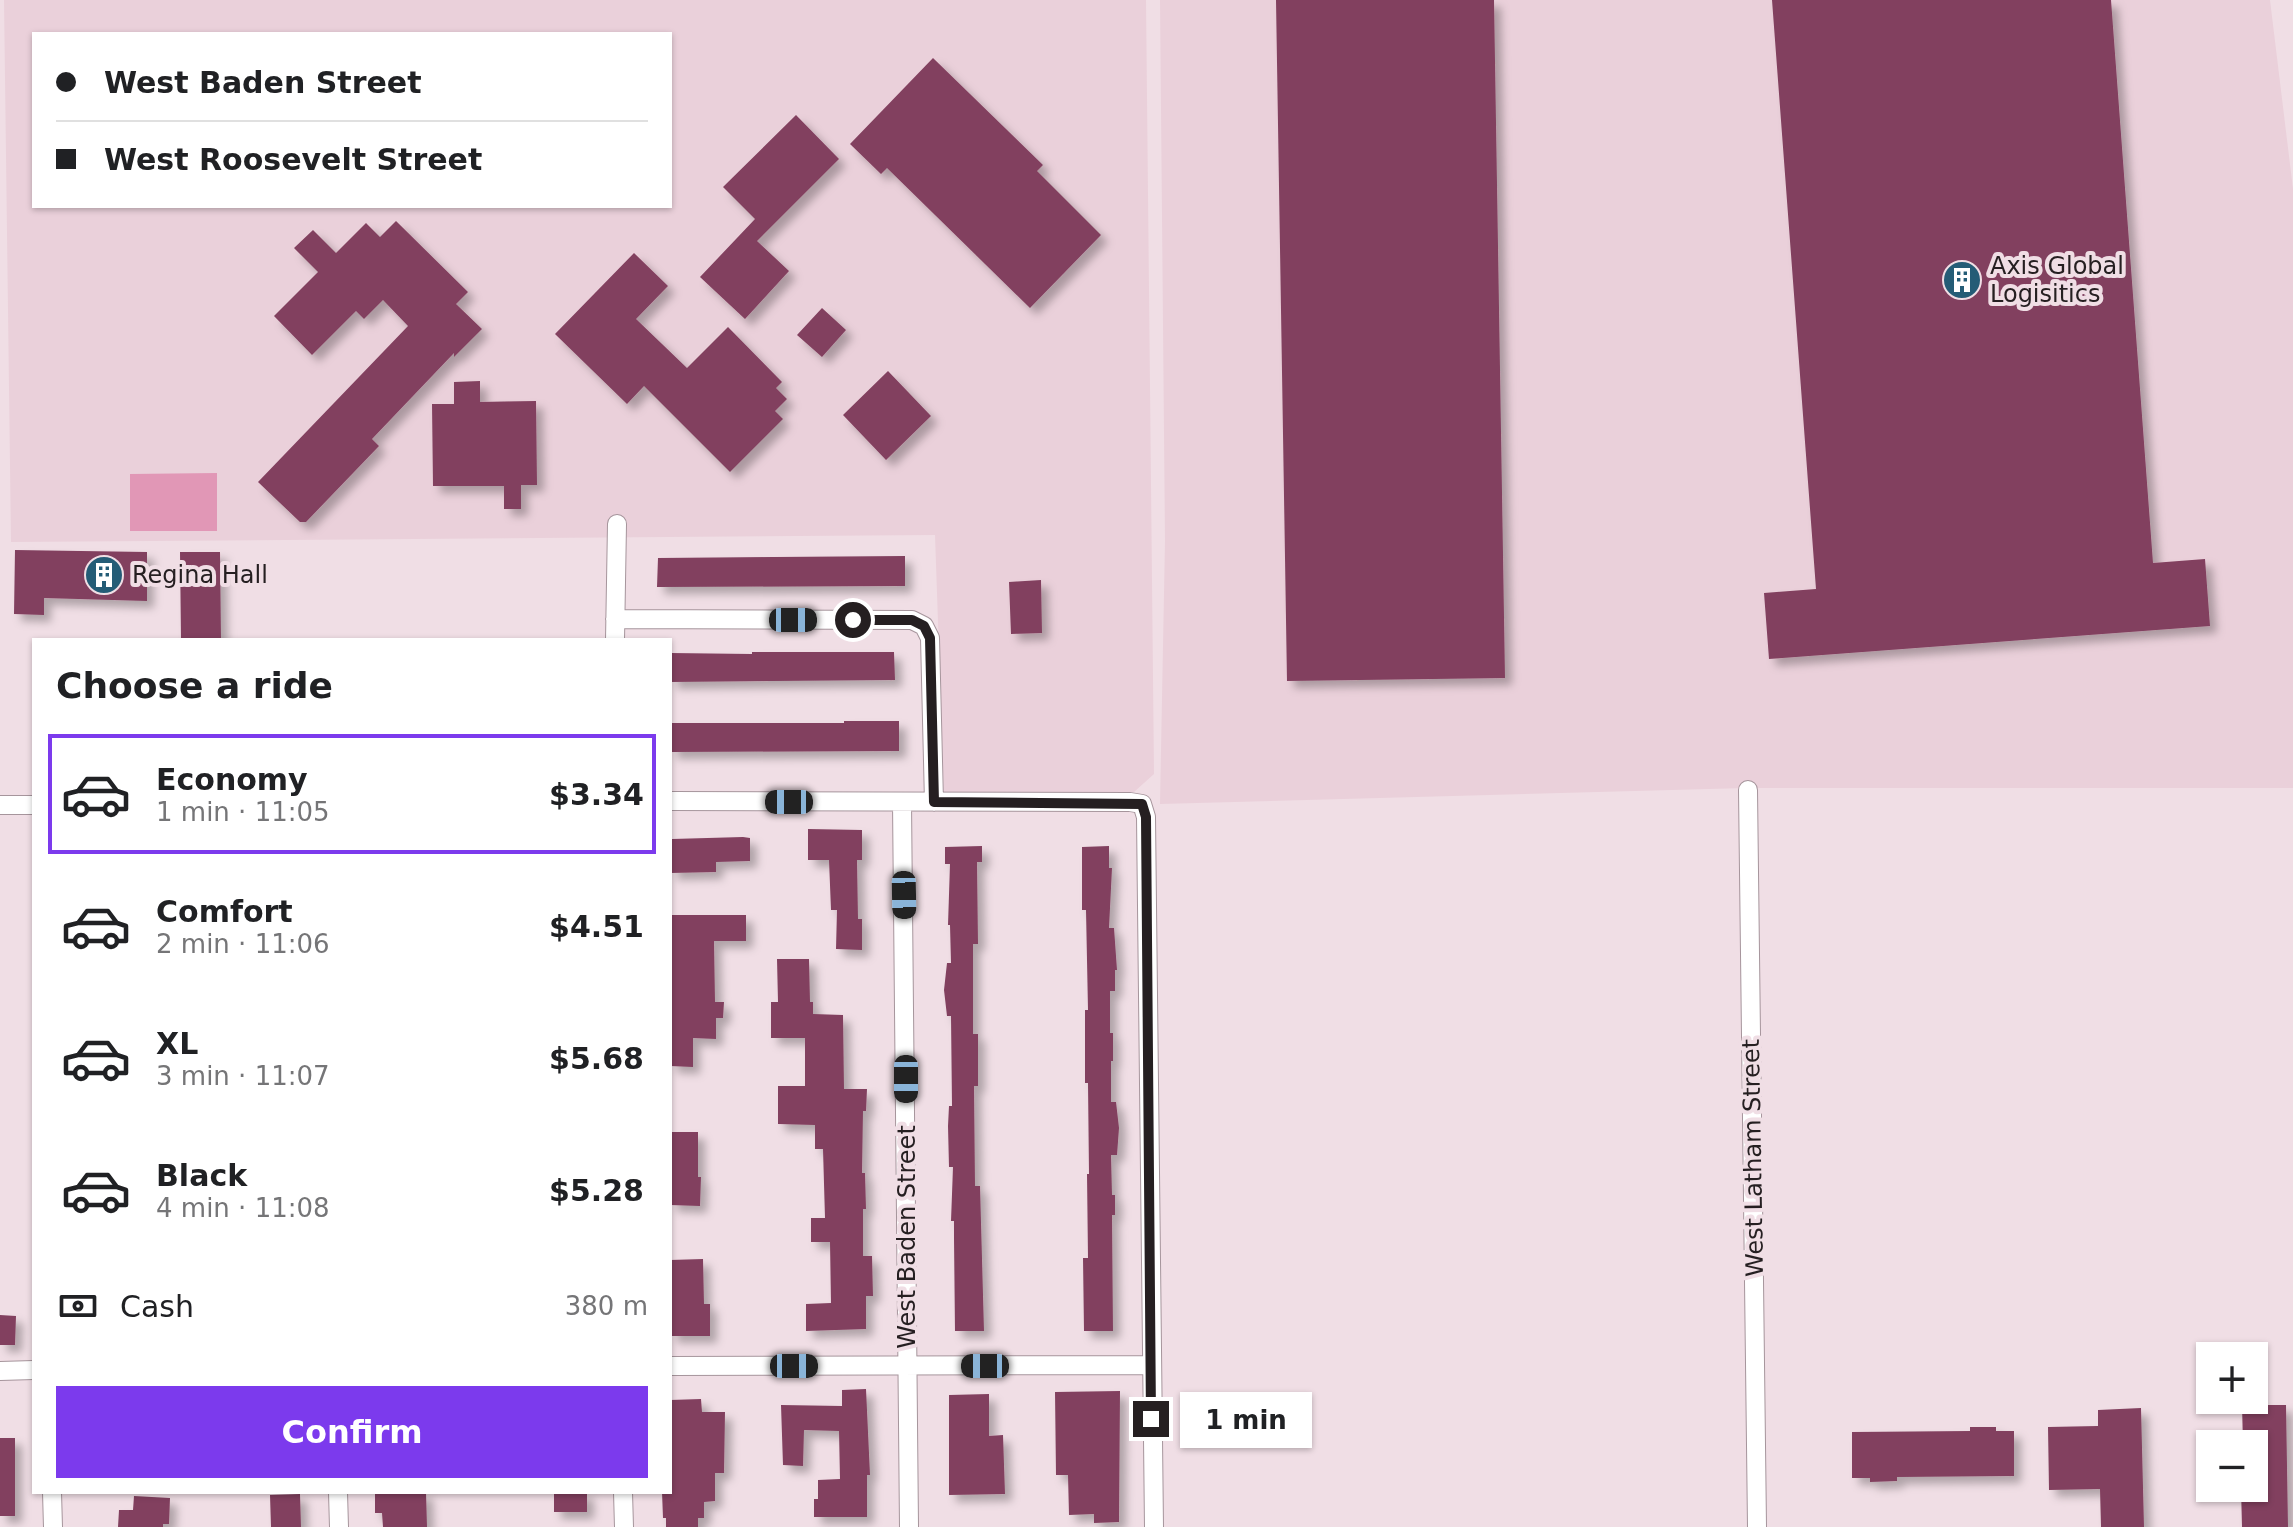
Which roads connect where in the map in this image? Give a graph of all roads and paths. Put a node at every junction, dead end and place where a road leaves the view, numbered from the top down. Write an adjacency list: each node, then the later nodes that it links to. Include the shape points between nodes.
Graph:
1 (617, 524): 2 (street)
2 (615, 619): 3 (street); 7 (street, via 912,620 924,626 930,638)
3 (615, 638)
4 (1748, 790): 23 (street, West Latham Street)
5 (672, 801): 6 (street)
6 (902, 802): 7 (street); 12 (street, West Baden Street)
7 (934, 802): 10 (street, via 1142,804)
8 (0, 805): 9 (street)
9 (32, 805)
10 (1150, 1365): 12 (street); 22 (street)
11 (672, 1366): 12 (street)
12 (908, 1366): 21 (street, West Baden Street)
13 (32, 1370): 14 (street)
14 (0, 1371)
15 (52, 1494): 18 (street)
16 (338, 1494): 19 (street)
17 (623, 1494): 20 (street)
18 (53, 1527)
19 (339, 1527)
20 (624, 1527)
21 (909, 1527)
22 (1154, 1527)
23 (1757, 1527)

